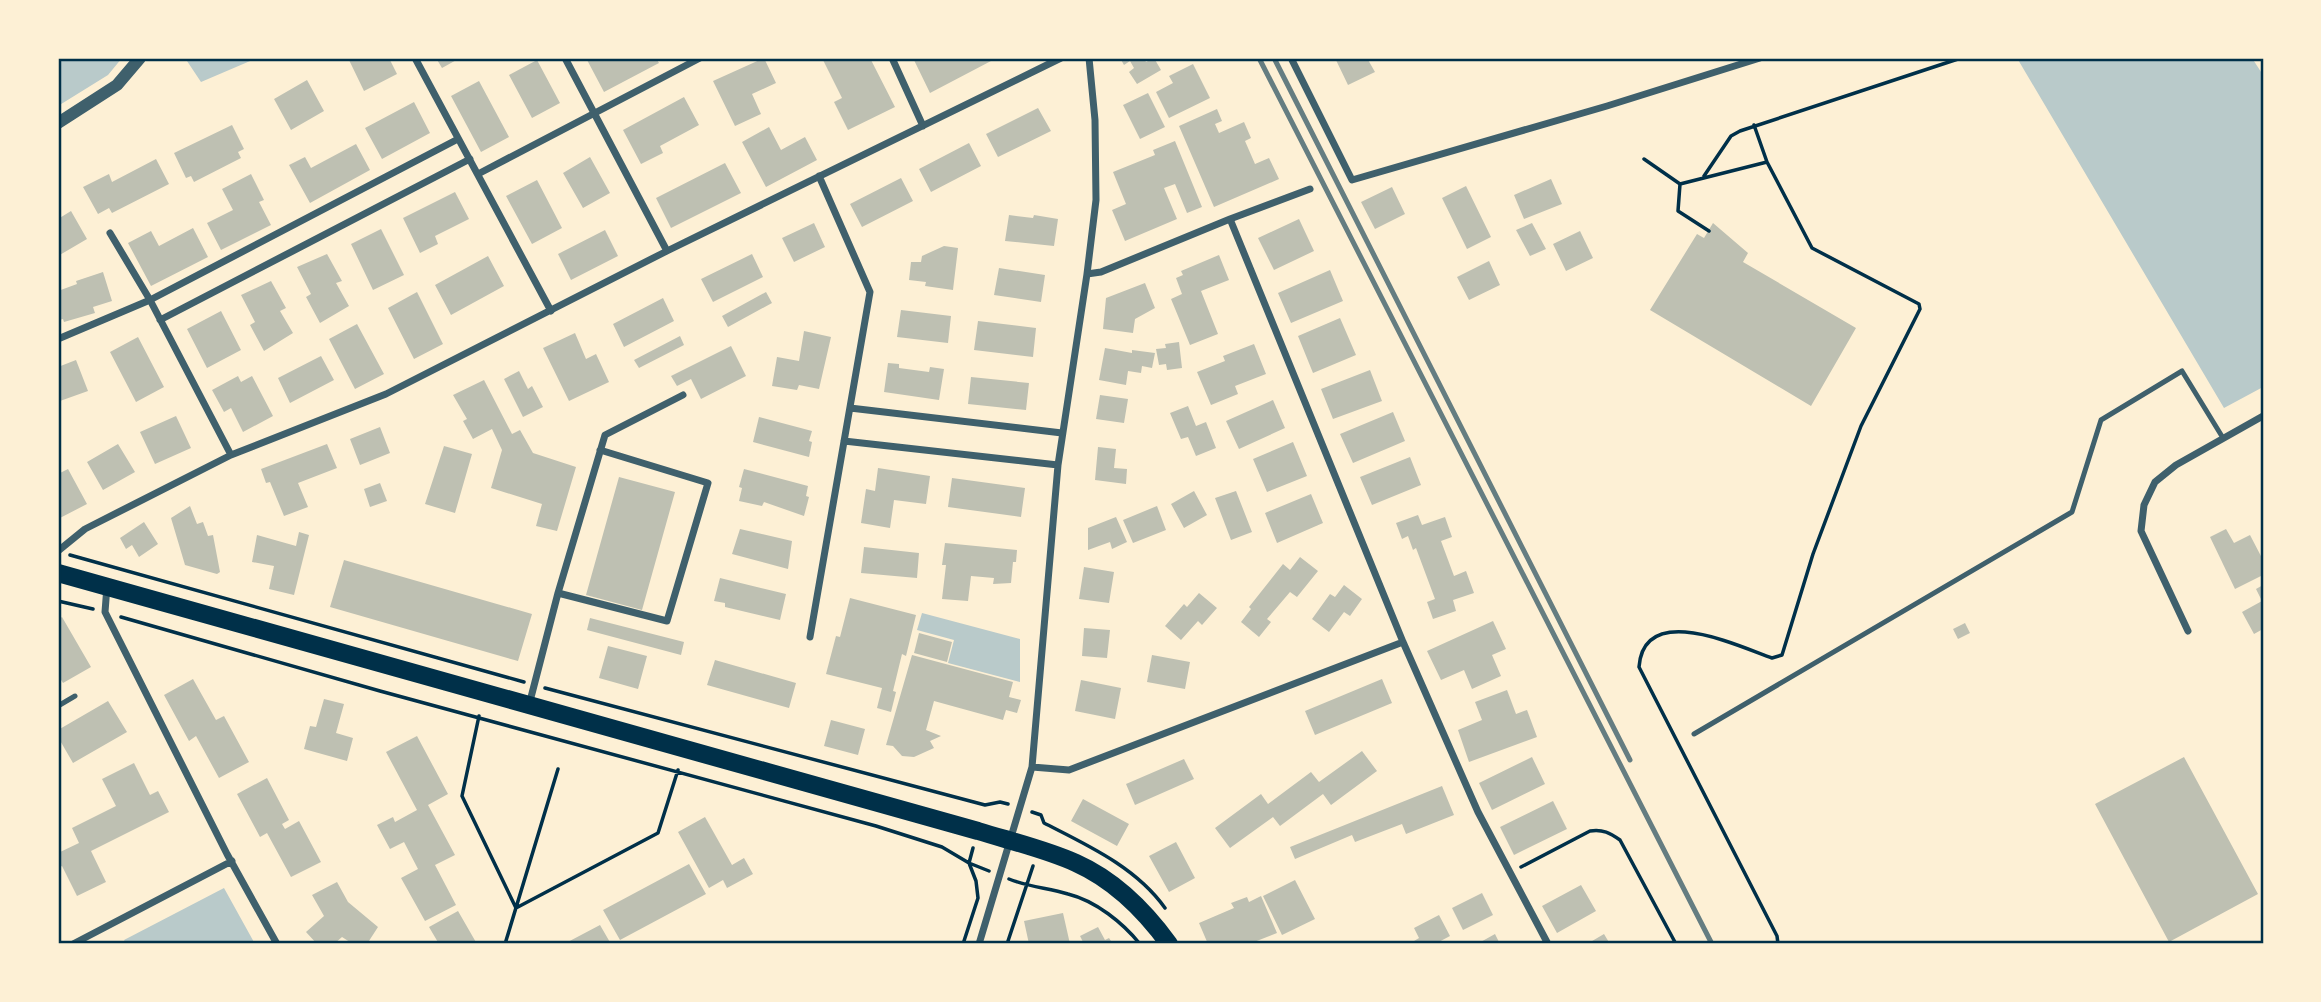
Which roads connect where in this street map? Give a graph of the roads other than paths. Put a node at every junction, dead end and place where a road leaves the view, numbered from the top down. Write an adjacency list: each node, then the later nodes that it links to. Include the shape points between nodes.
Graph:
1 (140, 58): 11 (street, via 117,85)
2 (415, 58): 13 (street)
3 (565, 58): 10 (street)
4 (892, 58): 12 (street)
5 (1061, 58): 12 (street)
6 (1089, 58): 21 (street, via 1096,200)
7 (1291, 58): 8 (street, via 1352,180)
8 (1760, 58)
9 (695, 59): 10 (street)
10 (593, 114): 15 (street); 20 (street)
11 (58, 123)
12 (923, 126): 16 (street)
13 (458, 139): 14 (street); 22 (street)
14 (470, 159): 15 (street); 24 (street)
15 (478, 174): 23 (street)
16 (819, 176): 20 (street); 27 (street, via 870,292)
17 (1310, 190): 18 (street)
18 (1230, 219): 21 (street); 41 (street)
19 (110, 233): 22 (street)
20 (667, 251): 23 (street)
21 (1087, 274): 29 (street)
22 (150, 300): 24 (street); 25 (street)
23 (551, 311): 33 (street, via 386,394)
24 (160, 320): 33 (street)
25 (58, 338)
26 (683, 395): 32 (street, via 604,435)
27 (849, 408): 29 (street); 31 (street)
28 (2263, 416): 30 (street)
29 (1062, 433): 34 (street)
30 (2223, 438): 39 (street, via 2155,482 2144,505 2141,531); 45 (lane, via 2182,371 2101,420 2072,512)
31 (845, 441): 34 (street); 40 (street)
32 (600, 450): 38 (street); 38 (street, via 708,483 667,621)
33 (231, 456): 35 (street, via 85,529)
34 (1058, 465): 46 (street)
35 (58, 551)
36 (58, 573): 37 (main road)
37 (107, 586): 44 (main road); 48 (street, via 105,612)
38 (558, 593): 44 (street)
39 (2188, 631)
40 (810, 637)
41 (1403, 642): 46 (street, via 1069,770); 53 (street, via 1478,812)
42 (75, 696): 43 (lane)
43 (58, 706)
44 (529, 706): 47 (main road)
45 (1694, 734)
46 (1032, 767): 47 (street)
47 (1011, 841): 51 (street); 52 (main road, via 1076,863 1101,878 1132,901)
48 (232, 861): 49 (street); 50 (street)
49 (73, 944)
50 (277, 944)
51 (979, 944)
52 (1169, 944)
53 (1548, 944)

